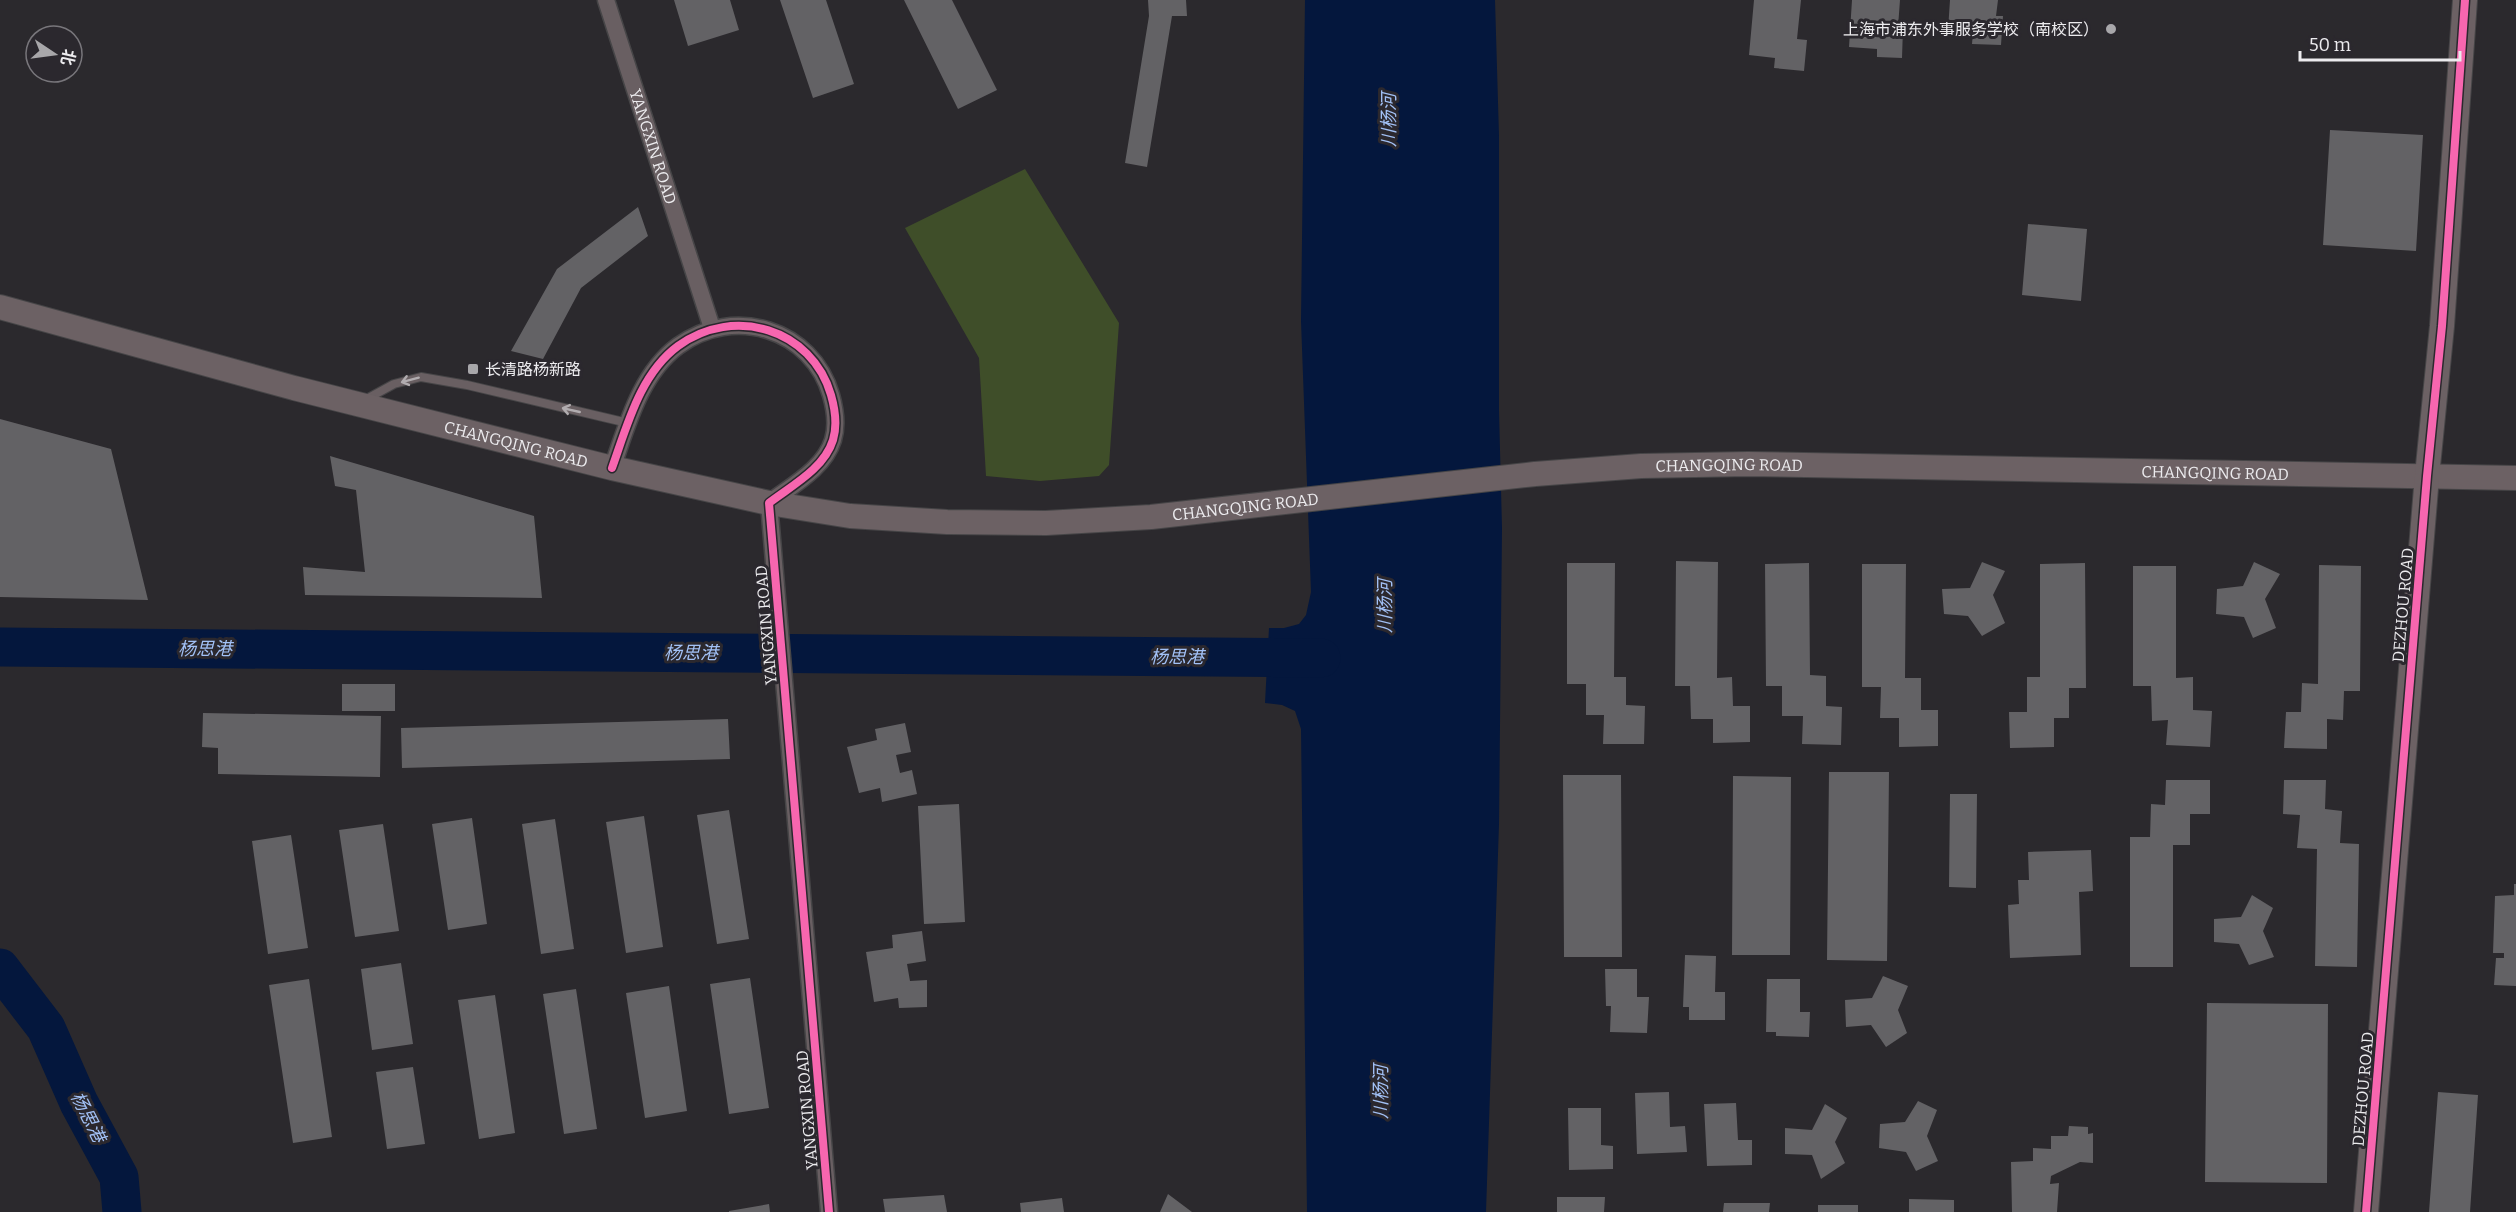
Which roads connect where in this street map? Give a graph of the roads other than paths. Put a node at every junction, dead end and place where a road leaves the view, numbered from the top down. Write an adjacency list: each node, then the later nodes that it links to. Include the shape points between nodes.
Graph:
1 (606, 0): 4 (street, YANGXIN ROAD)
2 (2465, 0): 8 (main road, DEZHOU ROAD, via 2442,326)
3 (0, 307): 5 (main road, CHANGQING ROAD)
4 (712, 328): 6 (street, via 678,346 654,369); 10 (street, via 744,325 780,333 810,354 827,379 835,409 833,441 817,467)
5 (357, 404): 6 (lane, one-way to 5, via 421,377 394,384); 7 (main road, CHANGQING ROAD)
6 (628, 423): 7 (street)
7 (612, 468): 10 (main road, CHANGQING ROAD)
8 (2427, 476): 9 (main road, CHANGQING ROAD); 10 (main road, CHANGQING ROAD, via 1748,464 1641,466 1535,474 1151,517 1046,524 850,516); 12 (main road, DEZHOU ROAD)
9 (2516, 478)
10 (769, 503): 11 (street, YANGXIN ROAD)
11 (829, 1212)
12 (2366, 1212)

